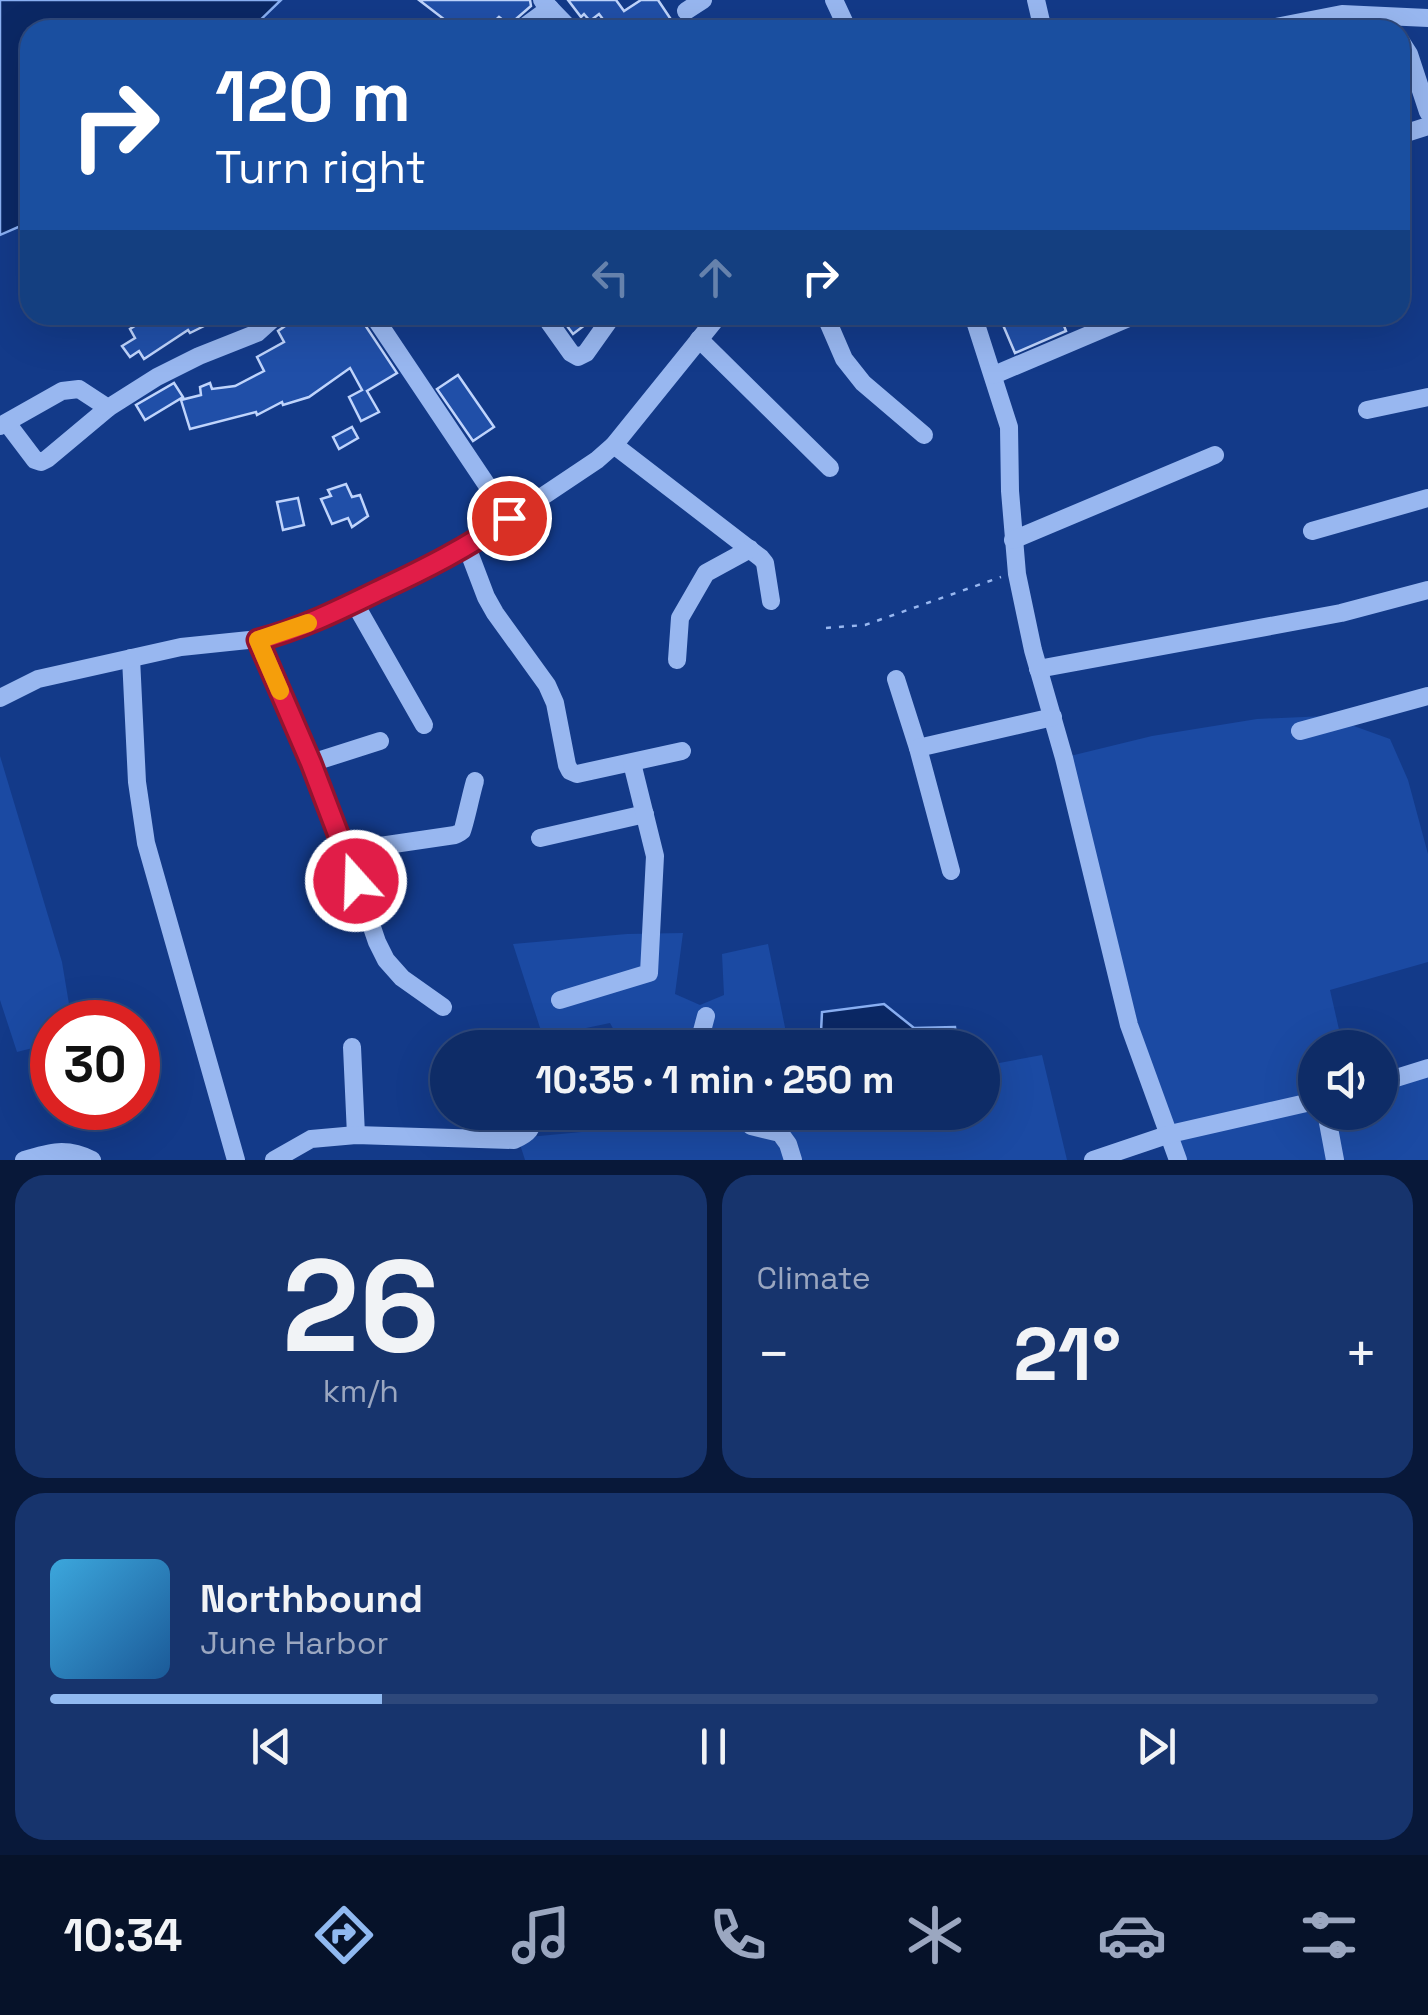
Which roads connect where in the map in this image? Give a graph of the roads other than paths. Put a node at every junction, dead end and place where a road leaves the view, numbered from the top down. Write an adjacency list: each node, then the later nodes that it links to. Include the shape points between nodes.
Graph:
1 (702, 0): 2 (street)
2 (686, 11)
3 (1389, 15): 4 (street); 5 (street)
4 (1428, 18)
5 (1311, 20)
6 (1410, 56): 7 (street)
7 (1425, 88): 8 (street)
8 (1428, 112)
9 (266, 325): 20 (street)
10 (380, 325): 28 (street)
11 (551, 325): 12 (street, via 578,357)
12 (606, 325)
13 (711, 325): 17 (street)
14 (829, 325): 23 (street, via 863,383)
15 (976, 325): 18 (street)
16 (1112, 325): 18 (street)
17 (699, 339): 24 (street); 26 (street)
18 (994, 375): 30 (street, via 1009,427)
19 (1428, 398): 21 (street)
20 (108, 408): 22 (street, via 79,390 62,391); 22 (street, via 41,462)
21 (1367, 410)
22 (3, 424)
23 (924, 435)
24 (614, 445): 28 (street); 32 (street)
25 (1215, 455): 30 (street)
26 (830, 468)
27 (1428, 498): 29 (street)
28 (509, 518): 31 (street)
29 (1312, 531)
30 (1013, 540): 39 (street)
31 (467, 547): 35 (street); 50 (street, via 486,596 556,703 570,770)
32 (750, 549): 34 (street, via 765,563); 38 (street, via 706,572 680,618)
33 (1428, 590): 39 (street)
34 (771, 601)
35 (354, 602): 36 (street); 44 (street)
36 (258, 640): 37 (street); 49 (street)
37 (131, 658): 42 (street, via 38,679); 71 (street, via 146,843)
38 (676, 660)
39 (1038, 669): 43 (street)
40 (896, 680): 47 (street)
41 (1428, 696): 45 (street)
42 (0, 698)
43 (1053, 717): 47 (street); 67 (street, via 1129,1025)
44 (424, 725)
45 (1300, 731)
46 (380, 741): 49 (street)
47 (918, 748): 55 (street)
48 (682, 751): 50 (street)
49 (311, 763): 54 (street)
50 (632, 763): 52 (street)
51 (475, 781): 54 (street, via 465,828 455,835)
52 (645, 814): 53 (street); 56 (street, via 656,876 649,973)
53 (540, 838)
54 (346, 851): 57 (street, via 386,960)
55 (951, 871)
56 (560, 1000)
57 (443, 1007)
58 (706, 1016): 59 (street)
59 (702, 1030)
60 (352, 1047): 68 (street)
61 (1428, 1068): 62 (street)
62 (1398, 1077)
63 (1298, 1105): 67 (street)
64 (530, 1130): 68 (street, via 514,1140)
65 (768, 1130): 73 (street, via 780,1133)
66 (1329, 1130): 76 (street)
67 (1170, 1134): 74 (street); 75 (street)
68 (356, 1135): 72 (street, via 311,1139)
69 (24, 1160): 70 (street, via 54,1150)
70 (92, 1160)
71 (236, 1160)
72 (274, 1160)
73 (793, 1160)
74 (1093, 1160)
75 (1178, 1160)
76 (1335, 1160)

